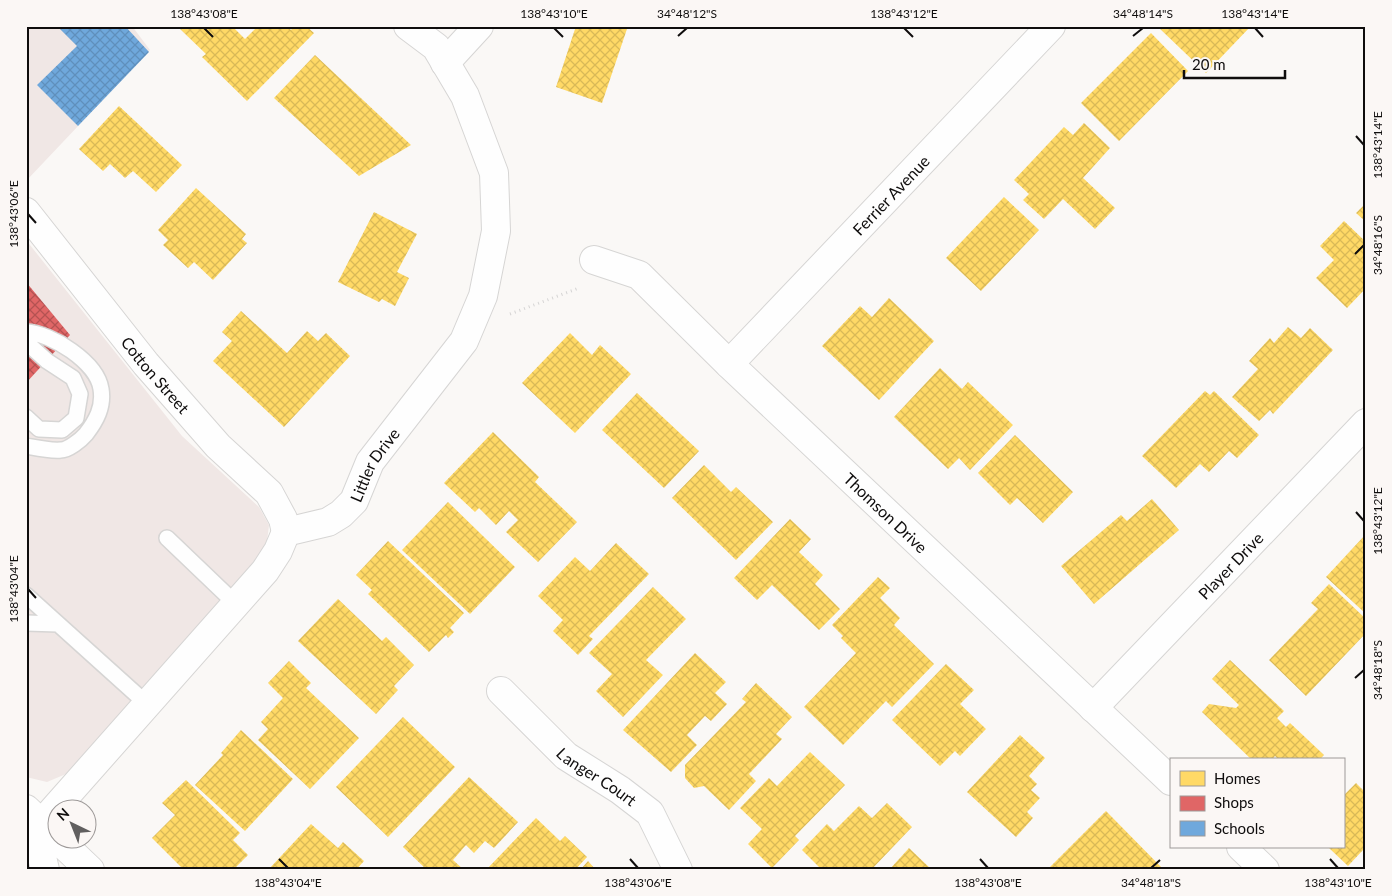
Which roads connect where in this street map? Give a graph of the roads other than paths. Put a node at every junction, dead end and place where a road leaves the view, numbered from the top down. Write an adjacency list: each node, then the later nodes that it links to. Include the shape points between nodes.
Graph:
1 (408, 26): 4 (street, Littler Drive, via 436,46)
2 (480, 26): 4 (street)
3 (1051, 26): 9 (street, Ferrier Avenue)
4 (445, 63): 13 (street, Littler Drive, via 464,96 494,173 496,230 492,261 479,305 464,341 370,462 354,501 328,522)
5 (26, 212): 13 (street, Cotton Street, via 146,364 218,446 268,493)
6 (604, 263): 9 (street, Thomson Drive, via 639,274)
7 (26, 332): 12 (lane, via 39,333 71,350 92,370 102,389 99,418 82,438 62,450)
8 (26, 342): 10 (lane, via 73,378 80,394 76,418 62,430 40,429)
9 (729, 364): 21 (street, Thomson Drive)
10 (26, 417)
11 (1366, 423): 21 (street, Player Drive)
12 (26, 446)
13 (286, 532): 16 (street, via 265,572)
14 (167, 538): 16 (lane)
15 (26, 596): 18 (lane)
16 (236, 604): 20 (street)
17 (26, 623): 18 (lane)
18 (58, 624): 20 (lane)
19 (501, 692): 27 (street, Langer Court, via 566,756 650,813)
20 (147, 704): 23 (street)
21 (1093, 708): 22 (street, Thomson Drive)
22 (1170, 780)
23 (31, 819): 25 (street); 26 (street)
24 (1242, 848): 28 (street)
25 (45, 870)
26 (90, 870)
27 (678, 870)
28 (1265, 870)

